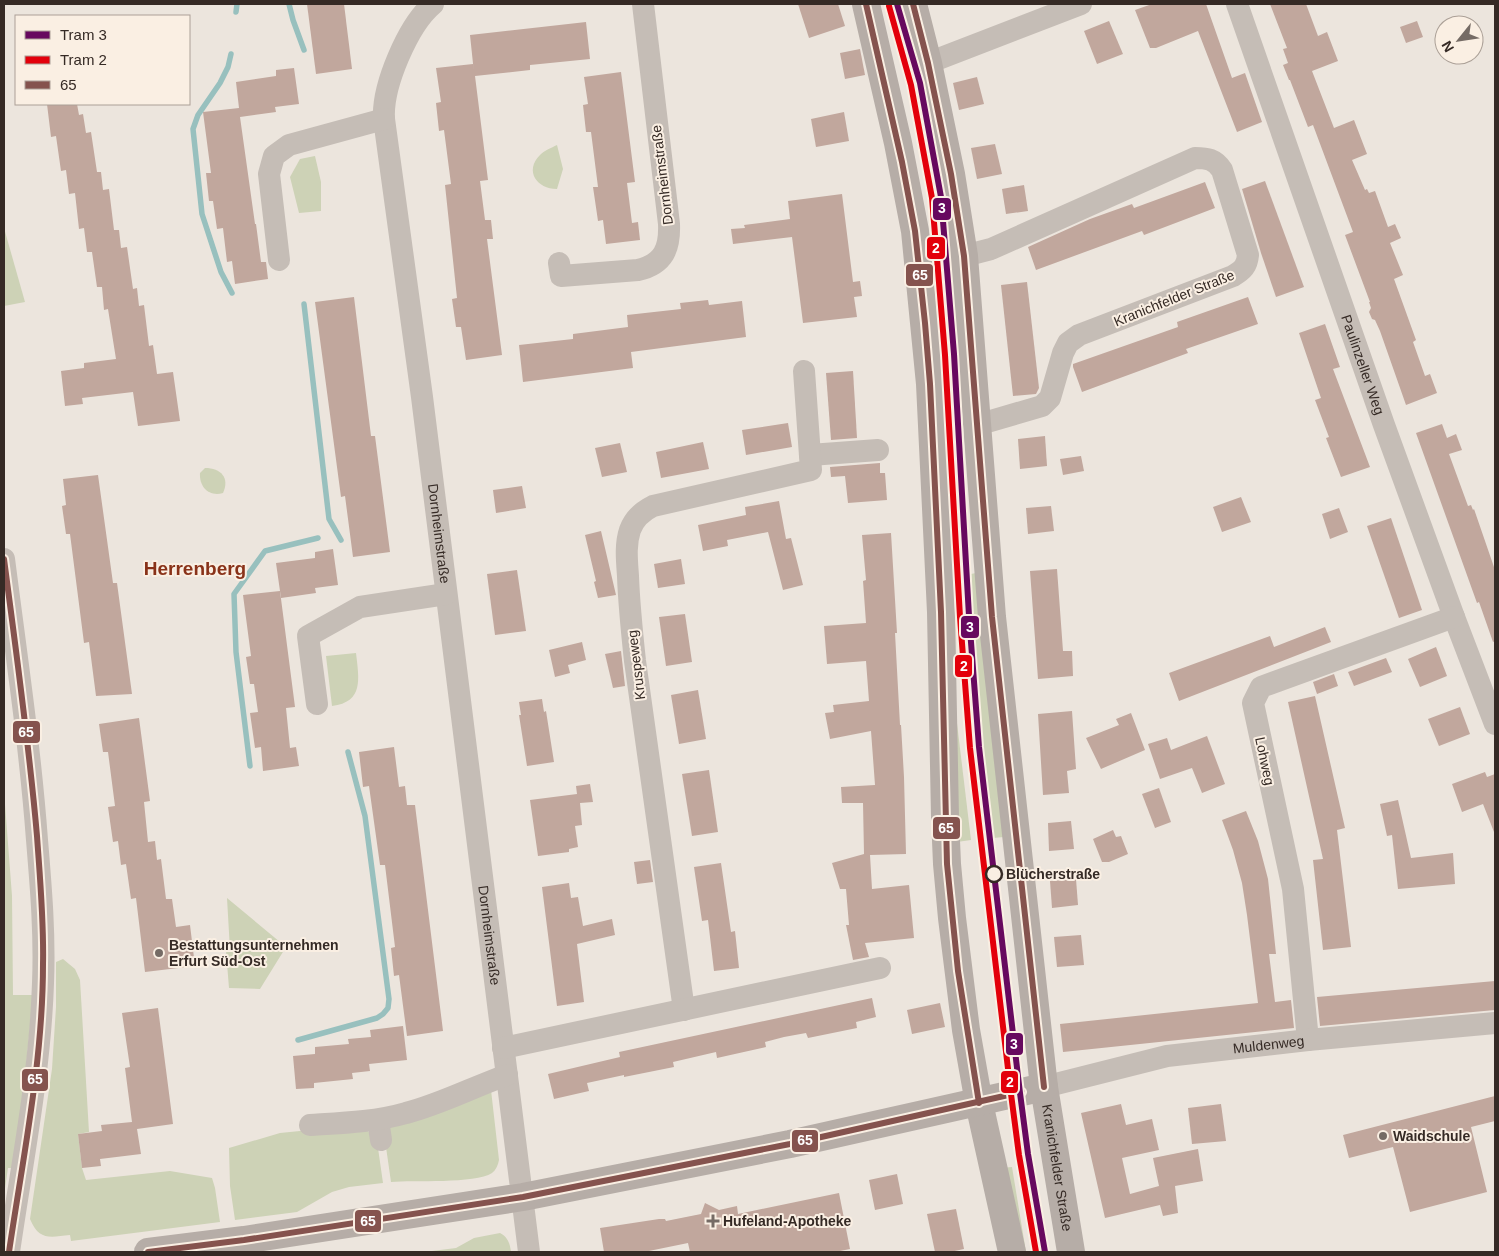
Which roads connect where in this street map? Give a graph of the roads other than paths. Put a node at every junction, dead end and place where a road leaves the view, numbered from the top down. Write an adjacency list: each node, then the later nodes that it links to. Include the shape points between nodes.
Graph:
1 (432, 4): 8 (street, Dornheimstraße, via 415,24 400,55 386,94)
2 (643, 4): 11 (street, Dornheimstraße, via 669,224 666,249 654,264 638,270 561,276)
3 (866, 4): 28 (main road, via 915,230 923,304 940,602 947,864 958,971)
4 (913, 4): 7 (main road, Kranichfelder Straße)
5 (1081, 4): 7 (street)
6 (1236, 4): 18 (street, Paulinzeller Weg)
7 (928, 62): 9 (main road, Kranichfelder Straße)
8 (384, 119): 10 (street, via 318,136 289,146 274,156 269,174); 17 (street, Dornheimstraße)
9 (964, 256): 13 (main road, Kranichfelder Straße); 13 (street, Kranichfelder Straße, via 991,249 1195,158 1211,159 1222,170 1248,255 1247,265 1233,276 1079,335 1068,343 1050,398 1042,406)
10 (279, 260)
11 (559, 264)
12 (804, 371): 15 (street)
13 (977, 426): 27 (main road, Kranichfelder Straße, via 992,617)
14 (878, 450): 15 (street)
15 (810, 455): 22 (street, Kruspeweg, via 811,470 653,506 636,519 628,538 626,554 635,661)
16 (4, 559): 31 (street, via 32,776 42,894 43,951 39,1049)
17 (446, 594): 19 (street, via 360,607 308,636); 25 (street, Dornheimstraße)
18 (1454, 617): 20 (street, Paulinzeller Weg); 24 (street, Lohweg, via 1261,686 1252,703 1293,888)
19 (318, 704)
20 (1495, 724)
21 (880, 968): 22 (street)
22 (684, 1010): 25 (street)
23 (1495, 1023): 24 (street, Muldenweg)
24 (1308, 1040): 27 (street, Muldenweg, via 1167,1056)
25 (503, 1048): 26 (street, Dornheimstraße)
26 (507, 1075): 29 (street, via 379,1130); 30 (street, Dornheimstraße)
27 (1044, 1087): 28 (main road); 35 (main road, Kranichfelder Straße)
28 (979, 1103): 30 (main road); 34 (main road)
29 (310, 1125)
30 (523, 1197): 32 (main road); 33 (street, Dornheimstraße)
31 (9, 1252)
32 (148, 1252)
33 (529, 1252)
34 (1012, 1252)
35 (1071, 1252)

